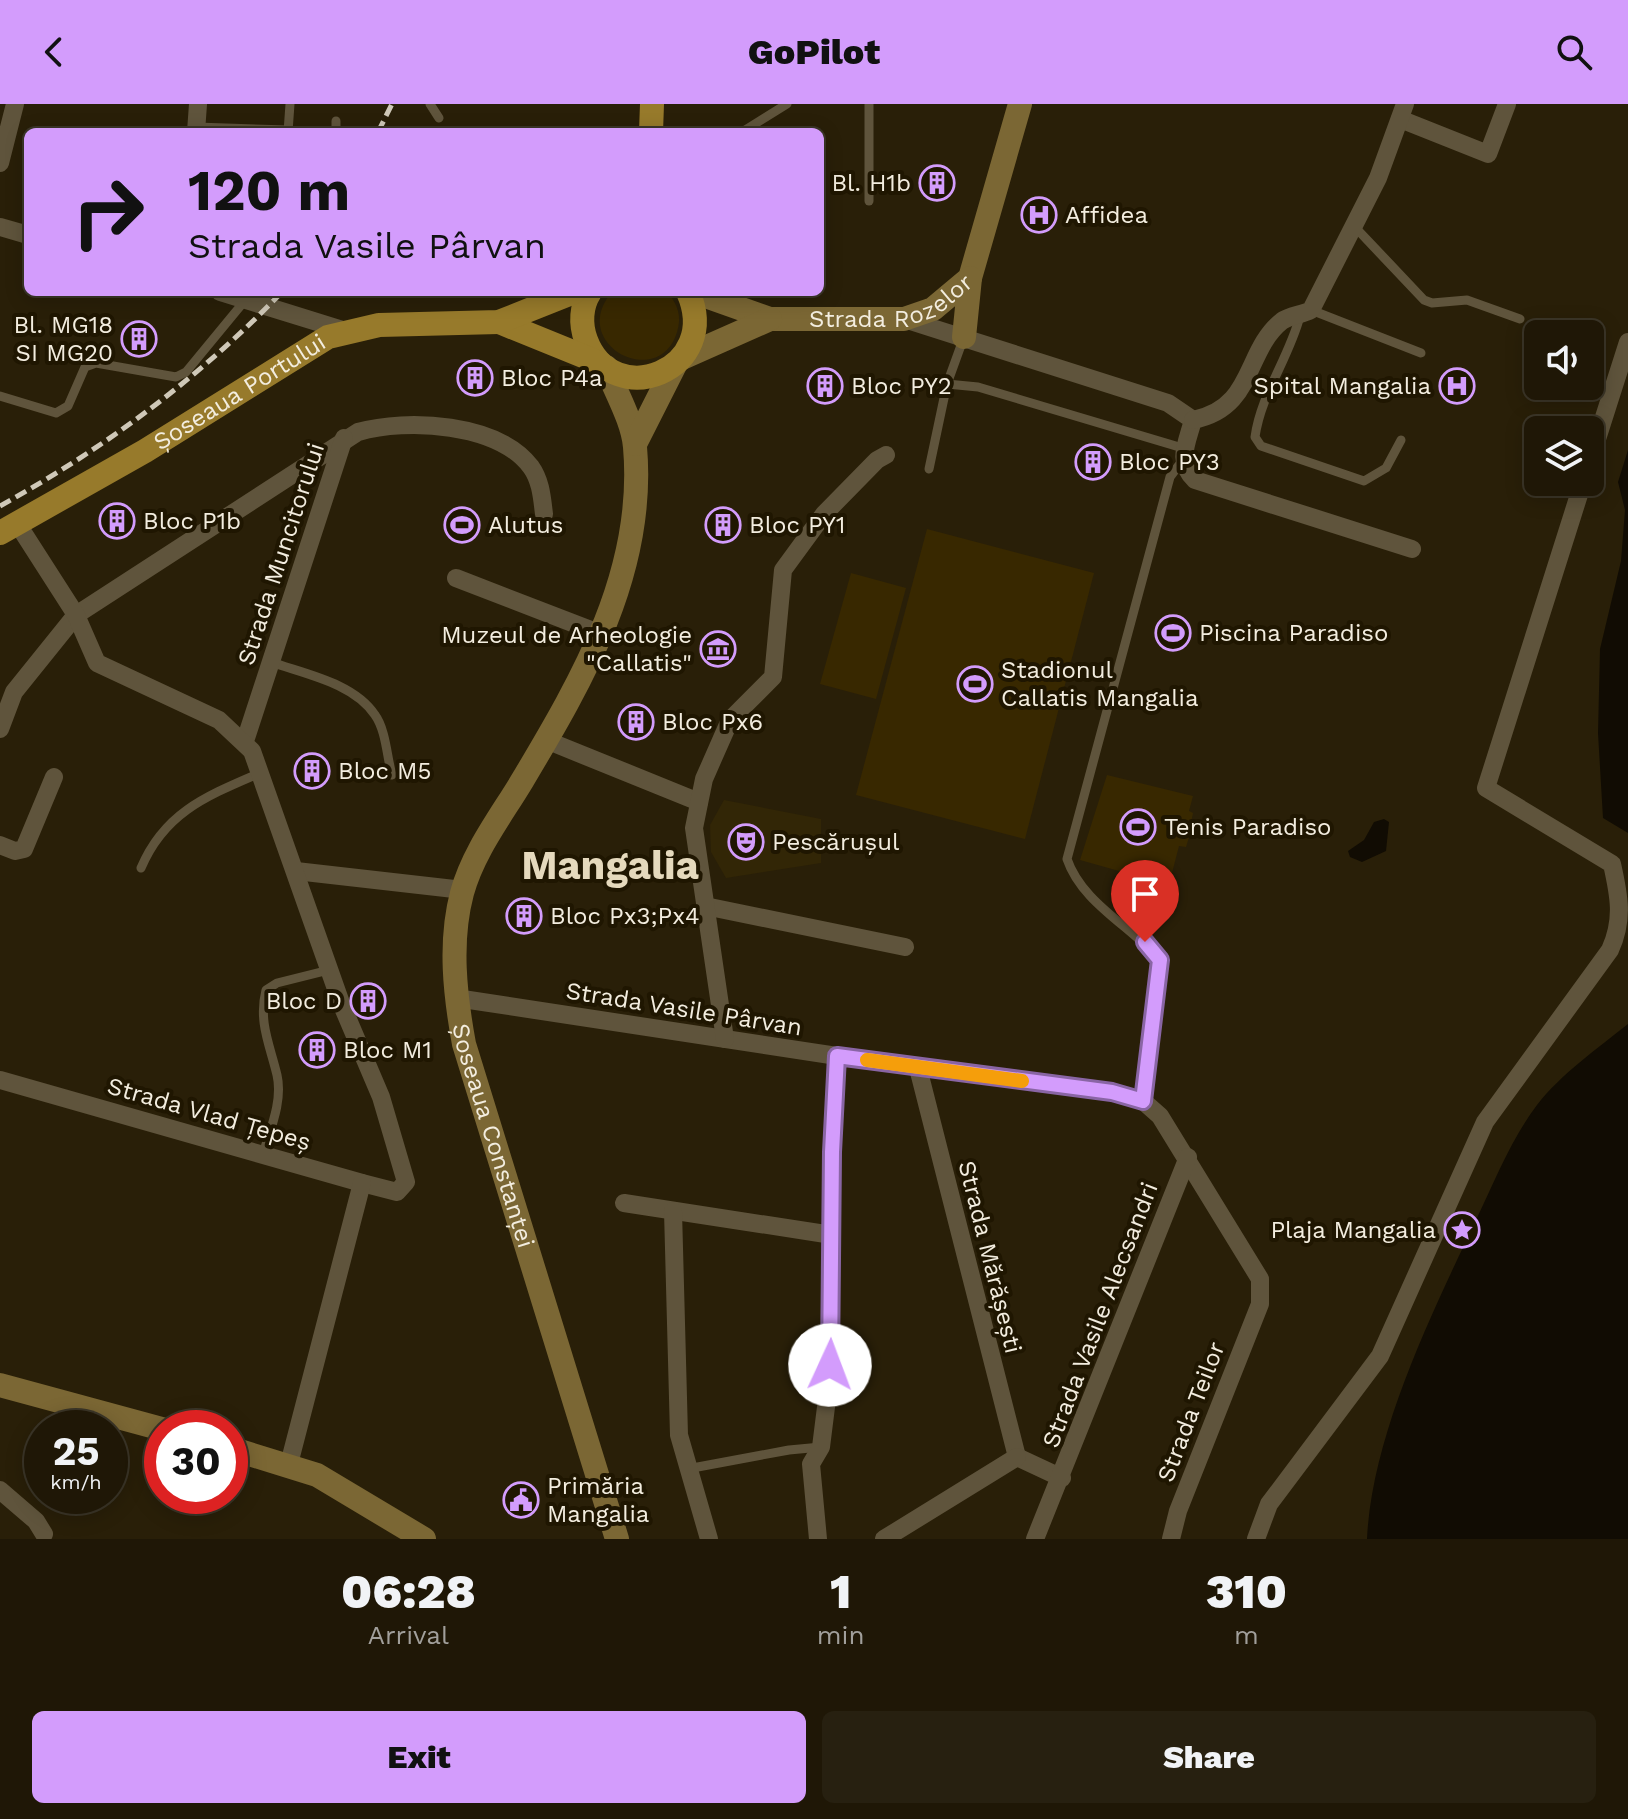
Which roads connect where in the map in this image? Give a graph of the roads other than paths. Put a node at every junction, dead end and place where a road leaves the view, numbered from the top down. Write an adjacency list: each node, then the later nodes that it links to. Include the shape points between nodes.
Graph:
1 (15, 104): 18 (street)
2 (198, 104): 13 (street)
3 (290, 104): 14 (lane)
4 (430, 104): 12 (lane)
5 (637, 104): 15 (main road)
6 (652, 104): 16 (main road)
7 (787, 104): 17 (lane)
8 (869, 104): 19 (lane)
9 (1020, 104): 23 (main road, Strada Rozelor)
10 (1507, 104): 11 (street, via 1488,154)
11 (1402, 112): 20 (street)
12 (439, 118)
13 (196, 128)
14 (288, 128)
15 (636, 128)
16 (651, 128)
17 (748, 128)
18 (0, 163)
19 (869, 201)
20 (1354, 226): 29 (street); 32 (lane, via 1424,300 1467,300)
21 (0, 227): 22 (street)
22 (24, 234)
23 (970, 278): 31 (main road, Strada Rozelor, via 933,309); 35 (main road)
24 (247, 296): 34 (street); 41 (lane, via 186,372 176,377 96,363 85,367 68,406 56,413)
25 (564, 296): 33 (main road, Șoseaua Portului)
26 (589, 296): 39 (main road, via 583,332)
27 (689, 296): 38 (main road, via 696,324 692,342)
28 (705, 296): 30 (main road, Strada Rozelor)
29 (1305, 313): 37 (lane); 43 (street, via 1281,322 1229,403); 45 (lane, via 1257,421 1255,437 1261,446 1364,481 1386,468)
30 (770, 319): 31 (main road, Strada Rozelor); 38 (main road, Strada Rozelor)
31 (904, 319): 35 (street)
32 (1520, 319)
33 (499, 322): 34 (main road, Șoseaua Portului, via 379,325); 39 (main road, Șoseaua Portului)
34 (346, 331): 52 (main road, Șoseaua Portului, via 311,345 156,444)
35 (964, 337): 40 (lane); 43 (street, via 1168,403)
36 (1628, 342): 42 (street)
37 (1421, 353)
38 (678, 362): 39 (main road, Șoseaua Portului, via 648,377 619,374); 46 (main road, Șoseaua Constanței)
39 (603, 365): 46 (main road, Șoseaua Constanței)
40 (947, 384): 48 (lane, via 978,387); 49 (lane)
41 (0, 396)
42 (1604, 417)
43 (1193, 420): 48 (street)
44 (344, 438): 51 (street, Strada Muncitorului, via 379,426 403,425 500,440 533,470); 55 (street); 57 (street, Strada Muncitorului)
45 (1401, 440)
46 (635, 444): 56 (main road, Șoseaua Constanței, via 624,569)
47 (886, 455): 64 (street, via 824,514 783,570 773,677 730,720)
48 (1184, 455): 53 (street, via 1185,470 1195,480); 78 (lane, via 1170,477 1067,859 1083,891 1160,960)
49 (929, 469)
50 (1579, 496): 69 (street, via 1486,788 1612,864)
51 (544, 514)
52 (9, 528): 55 (street)
53 (1412, 549)
54 (456, 578): 56 (street)
55 (76, 615): 58 (street, via 14,692); 60 (street, via 97,663 219,720)
56 (601, 634): 59 (main road, Șoseaua Constanței)
57 (271, 662): 60 (street, Strada Muncitorului); 62 (lane, via 342,688 365,703 377,717)
58 (0, 729)
59 (546, 740): 64 (street); 68 (main road, Șoseaua Constanței)
60 (245, 741): 61 (street)
61 (262, 772): 66 (lane, via 200,800 170,821 152,840); 67 (street)
62 (392, 775)
63 (54, 777): 65 (street, via 24,849)
64 (699, 802): 70 (street, via 694,828)
65 (0, 845)
66 (141, 868)
67 (296, 871): 68 (street); 72 (street)
68 (463, 890): 73 (main road, Șoseaua Constanței, via 455,949)
69 (1623, 895): 102 (street, via 1610,950 1485,1122 1380,1356 1269,1504)
70 (705, 906): 71 (street); 74 (street)
71 (905, 947)
72 (329, 970): 79 (lane, via 266,990 262,1009 278,1078 277,1107); 81 (street, Strada Vlad Țepeș, via 381,1097 403,1171 404,1188 397,1192)
73 (456, 998): 74 (street, Strada Vasile Pârvan); 97 (main road, Șoseaua Constanței, via 469,1061)
74 (725, 1039): 75 (street, Strada Vasile Pârvan)
75 (837, 1056): 76 (street, Strada Vasile Pârvan); 84 (street)
76 (918, 1068): 78 (street, Strada Vasile Pârvan, via 1112,1092); 89 (street, Strada Mărășești)
77 (0, 1080): 79 (street, Strada Vlad Țepeș)
78 (1143, 1101): 80 (street)
79 (263, 1154): 81 (street, Strada Vlad Țepeș)
80 (1188, 1157): 92 (street, Strada Vasile Alecsandri); 101 (street, Strada Teilor, via 1250,1258 1260,1279 1260,1304)
81 (362, 1183): 90 (street)
82 (624, 1203): 83 (street)
83 (673, 1211): 84 (street); 91 (street, via 676,1408)
84 (832, 1235): 87 (street, via 831,1359)
85 (0, 1385): 86 (main road)
86 (144, 1424)
87 (821, 1447): 91 (lane); 99 (street, via 811,1464)
88 (248, 1453): 90 (main road)
89 (1017, 1457): 92 (street, Strada Vasile Alecsandri); 95 (street, Strada Vasile Alecsandri)
90 (289, 1464): 96 (main road)
91 (687, 1469): 98 (street)
92 (1062, 1478): 100 (street)
93 (0, 1490): 94 (street)
94 (44, 1534)
95 (896, 1536)
96 (424, 1539)
97 (617, 1539)
98 (709, 1539)
99 (818, 1539)
100 (1035, 1539)
101 (1171, 1539)
102 (1256, 1539)

